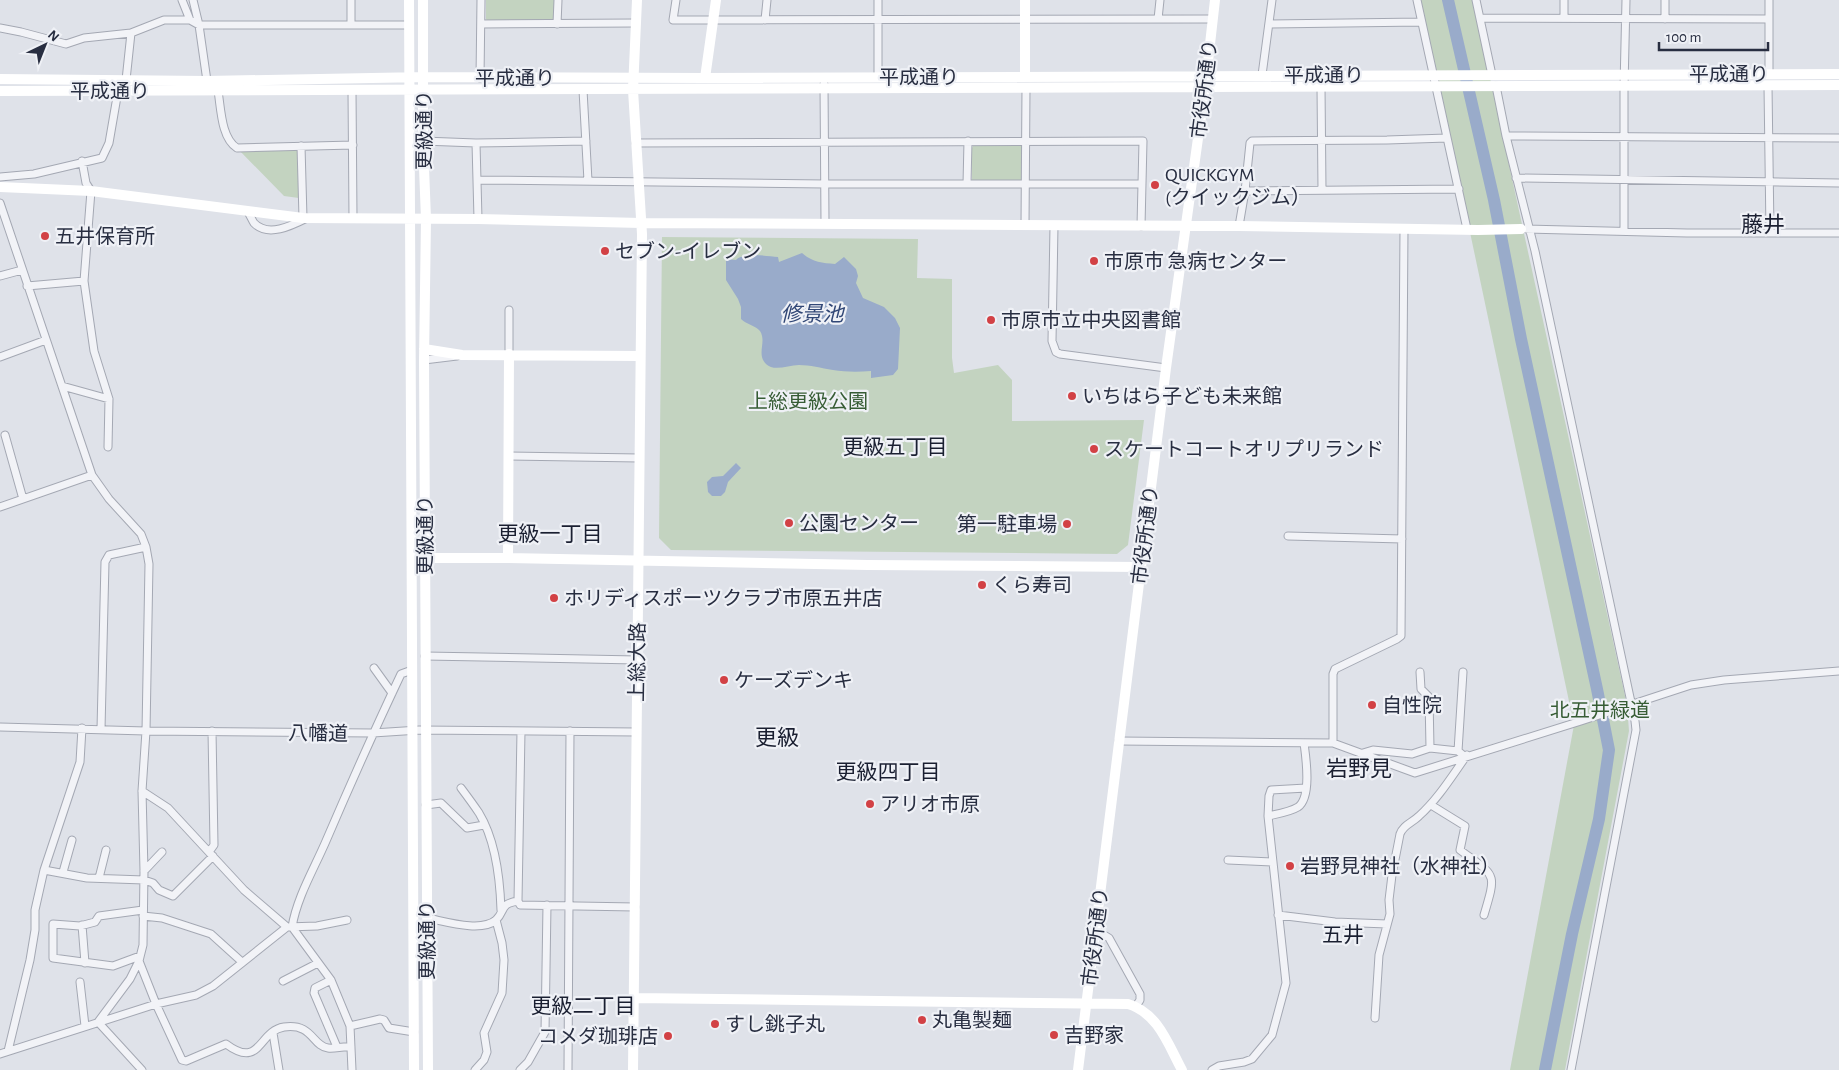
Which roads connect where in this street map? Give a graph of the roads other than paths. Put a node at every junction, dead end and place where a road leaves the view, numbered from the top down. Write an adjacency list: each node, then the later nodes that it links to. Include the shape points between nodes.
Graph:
1 (182, 0): 31 (street)
2 (193, 0): 40 (street)
3 (351, 0): 41 (street)
4 (410, 0): 42 (street, 更級通り)
5 (423, 0): 54 (street, 更級通り)
6 (480, 0): 37 (street)
7 (558, 0): 38 (street)
8 (637, 0): 36 (street, 上総大路)
9 (676, 0): 34 (street, via 673,20)
10 (716, 0): 34 (street)
11 (767, 0): 32 (street)
12 (878, 0): 33 (street)
13 (1025, 0): 25 (street)
14 (1160, 0): 26 (street)
15 (1215, 0): 27 (street, 市役所通り)
16 (1272, 0): 39 (street)
17 (1417, 0): 35 (street)
18 (1476, 0): 23 (street)
19 (1564, 0): 24 (street)
20 (1626, 0): 28 (street)
21 (1665, 0): 29 (street)
22 (1769, 0): 30 (street)
23 (1480, 18): 24 (street); 52 (street)
24 (1564, 18): 28 (street)
25 (1025, 19): 26 (street); 33 (street); 53 (street)
26 (1158, 19): 27 (street)
27 (1212, 19): 49 (street, 市役所通り)
28 (1626, 19): 29 (street); 46 (street)
29 (1665, 19): 30 (street)
30 (1769, 19): 47 (street)
31 (190, 20): 40 (street); 44 (street, via 164,20)
32 (765, 20): 33 (street); 34 (street)
33 (878, 20): 55 (street)
34 (713, 21): 58 (street)
35 (1422, 22): 39 (street); 51 (street)
36 (635, 23): 38 (street); 45 (street, 上総大路)
37 (481, 24): 38 (street); 57 (street)
38 (557, 24)
39 (1268, 24): 50 (street)
40 (199, 25): 41 (street); 61 (street)
41 (352, 25): 42 (street)
42 (410, 25): 56 (street, 更級通り)
43 (0, 28): 44 (street, via 66,44 84,38)
44 (131, 33): 60 (street)
45 (633, 72): 57 (street, 平成通り); 58 (street, 平成通り); 74 (street, 上総大路)
46 (1624, 74): 47 (street, 平成通り); 52 (street, 平成通り); 68 (street)
47 (1769, 74): 48 (street, 平成通り)
48 (1839, 74)
49 (1206, 75): 50 (street, 平成通り); 53 (street, 平成通り); 70 (street, 市役所通り)
50 (1262, 75): 51 (street, 平成通り)
51 (1438, 75): 52 (street, 平成通り); 67 (street)
52 (1488, 75)
53 (1026, 76): 55 (street, 平成通り)
54 (424, 77): 56 (street, 平成通り); 57 (street, 平成通り); 72 (street, 更級通り)
55 (878, 77): 62 (street, 平成通り)
56 (410, 78): 61 (street, 平成通り); 71 (street, 更級通り)
57 (480, 78)
58 (705, 78): 62 (street, 平成通り)
59 (0, 80): 60 (street, 平成通り)
60 (126, 80): 61 (street, 平成通り)
61 (207, 81)
62 (824, 83): 69 (street, 平成通り); 74 (street, 平成通り); 90 (street)
63 (1839, 85): 65 (street, 平成通り)
64 (1491, 86): 67 (street, 平成通り); 68 (street, 平成通り); 79 (street)
65 (1768, 86): 68 (street, 平成通り); 82 (street)
66 (1321, 87): 67 (street, 平成通り); 70 (street, 平成通り); 84 (street)
67 (1435, 87): 81 (street)
68 (1624, 87): 80 (street)
69 (1026, 88): 70 (street, 平成通り); 88 (street)
70 (1205, 88): 126 (street, 市役所通り)
71 (410, 90): 72 (street, 平成通り); 78 (street, 平成通り); 118 (street, 更級通り)
72 (424, 90): 73 (street, 平成通り); 85 (street, 更級通り)
73 (583, 90): 74 (street, 平成通り); 86 (street)
74 (632, 90): 91 (street, 上総大路)
75 (0, 91): 76 (street, 平成通り)
76 (118, 91): 77 (street, 平成通り); 94 (street, via 109,143 102,158)
77 (218, 91): 78 (street, 平成通り); 93 (street, via 226,132 237,148)
78 (352, 91): 92 (street)
79 (1506, 136): 80 (street); 96 (street)
80 (1624, 137): 82 (street); 98 (street)
81 (1447, 138): 84 (street); 108 (street)
82 (1769, 138): 83 (street); 100 (street)
83 (1839, 138)
84 (1322, 140): 109 (street); 111 (street, via 1252,141)
85 (423, 141): 89 (street); 119 (street, 更級通り)
86 (586, 141): 89 (street); 99 (street)
87 (968, 141): 88 (street); 90 (street); 104 (street)
88 (1026, 141): 105 (street, via 1143,141); 106 (street)
89 (476, 142): 97 (street)
90 (824, 142): 91 (street); 103 (street)
91 (636, 143): 101 (street, 上総大路)
92 (353, 144): 93 (street); 117 (street)
93 (301, 146): 116 (street)
94 (82, 161): 95 (street, via 34,174); 110 (street)
95 (0, 178)
96 (1516, 178): 98 (street); 131 (street)
97 (478, 180): 99 (street); 120 (street)
98 (1625, 180): 100 (street); 133 (street)
99 (588, 181): 101 (street)
100 (1770, 182): 102 (street); 134 (street)
101 (639, 183): 103 (street); 122 (street, 上総大路)
102 (1839, 183)
103 (825, 184): 104 (street); 121 (street)
104 (967, 184): 106 (street)
105 (1142, 184): 106 (street); 125 (street)
106 (1026, 185): 123 (street)
107 (0, 187): 110 (street)
108 (1459, 189): 109 (street); 130 (street)
109 (1322, 190): 111 (street)
110 (91, 191): 113 (street); 138 (street)
111 (1245, 191): 127 (street)
112 (0, 203): 115 (street)
113 (248, 212): 114 (street); 132 (street, via 254,224 267,230)
114 (281, 216): 116 (street); 128 (street); 132 (street)
115 (2, 217): 136 (street)
116 (305, 218): 117 (street); 128 (street)
117 (353, 218): 118 (street)
118 (409, 218): 119 (street); 161 (street, 更級通り)
119 (426, 219): 120 (street); 142 (street, 更級通り)
120 (478, 219): 122 (street)
121 (825, 223): 122 (street); 123 (street)
122 (641, 224): 145 (street, 上総大路)
123 (1025, 225): 124 (street)
124 (1054, 226): 125 (street); 148 (street, via 1052,341 1056,352)
125 (1141, 226): 126 (street)
126 (1186, 226): 127 (street); 148 (street, 市役所通り)
127 (1239, 226): 129 (street)
128 (289, 227): 132 (street)
129 (1404, 229): 130 (street); 159 (street)
130 (1472, 229): 131 (street)
131 (1525, 229): 133 (street); 174 (street, via 1535,251)
132 (280, 230)
133 (1624, 231): 134 (street)
134 (1770, 233): 135 (street)
135 (1839, 233)
136 (22, 270): 137 (street); 139 (street)
137 (0, 276)
138 (84, 281): 139 (street); 150 (street, via 94,351)
139 (27, 286): 141 (street)
140 (509, 310): 143 (street)
141 (46, 340): 146 (street); 149 (street)
142 (424, 349): 144 (street); 147 (street, 更級通り)
143 (509, 354): 144 (street); 145 (street); 153 (street)
144 (462, 355): 147 (street)
145 (640, 356): 154 (street, 上総大路)
146 (0, 357)
147 (424, 360): 162 (street, 更級通り)
148 (1166, 368): 165 (street, 市役所通り)
149 (62, 386): 150 (street); 155 (street)
150 (109, 399): 152 (street)
151 (5, 435): 156 (street)
152 (108, 447)
153 (509, 456): 154 (street); 163 (street)
154 (639, 458): 164 (street, 上総大路)
155 (92, 475): 156 (street); 160 (street, via 141,534)
156 (24, 499): 157 (street)
157 (0, 507)
158 (1288, 536): 159 (street)
159 (1402, 538): 188 (street, via 1400,636 1336,669)
160 (146, 547): 177 (street, via 109,555 105,562); 180 (street, via 149,574)
161 (411, 558): 162 (street); 169 (street, 更級通り)
162 (425, 558): 163 (street); 166 (street, 更級通り)
163 (508, 558): 164 (street)
164 (638, 561): 165 (street); 167 (street, 上総大路)
165 (1141, 567): 186 (street, 市役所通り)
166 (425, 656): 167 (street); 179 (street, 更級通り)
167 (637, 660): 184 (street, 上総大路)
168 (374, 668): 173 (street)
169 (412, 670): 173 (street, via 401,674); 178 (street, 更級通り)
170 (1839, 671): 174 (street, via 1691,684)
171 (1420, 672): 189 (street, via 1421,689 1430,697)
172 (1463, 672): 190 (street)
173 (392, 692): 185 (street)
174 (1632, 704): 192 (street); 259 (street, via 1636,730)
175 (0, 726): 176 (street, 八幡道)
176 (82, 728): 177 (street, 八幡道); 206 (street, via 80,762)
177 (101, 728): 180 (street, 八幡道)
178 (412, 730): 179 (street, 八幡道); 185 (street, 八幡道); 241 (street, 更級通り)
179 (426, 730): 182 (street, 八幡道); 196 (street, 更級通り)
180 (146, 731): 181 (street, 八幡道); 195 (street)
181 (212, 731): 185 (street, 八幡道); 203 (street)
182 (521, 731): 183 (street, 八幡道); 211 (street)
183 (570, 731): 184 (street, 八幡道); 213 (street)
184 (636, 732): 214 (street, 上総大路)
185 (373, 733): 224 (street)
186 (1119, 741): 187 (street); 225 (street, 市役所通り)
187 (1304, 743): 188 (street); 194 (street)
188 (1333, 743): 191 (street)
189 (1430, 748): 190 (street); 191 (street, via 1412,754 1374,750)
190 (1458, 751): 192 (street)
191 (1363, 753): 192 (street, via 1415,772)
192 (1466, 756): 197 (street)
193 (461, 788): 199 (street)
194 (1306, 788): 198 (street, via 1300,806); 198 (street, via 1271,790)
195 (142, 791): 203 (street, via 168,808); 207 (street)
196 (426, 805): 199 (street, via 441,803 467,828); 219 (street, 更級通り)
197 (1431, 805): 218 (street, via 1465,826 1460,850 1492,877); 222 (street, via 1402,828 1392,875)
198 (1268, 816): 205 (street)
199 (484, 825): 215 (street, via 498,868)
200 (72, 840): 208 (street)
201 (106, 850): 209 (street)
202 (162, 852): 207 (street)
203 (212, 854): 210 (street, via 173,896); 224 (street, via 244,890)
204 (1228, 860): 205 (street)
205 (1272, 862): 217 (street)
206 (44, 870): 208 (street); 245 (street, via 35,910 30,960)
207 (144, 871): 210 (street)
208 (63, 872): 209 (street)
209 (99, 878): 210 (street)
210 (144, 880): 216 (street)
211 (518, 901): 212 (street, via 520,905); 215 (street)
212 (547, 905): 213 (street); 253 (street, via 545,1032)
213 (569, 905): 214 (street); 254 (street)
214 (635, 907): 233 (street, 上総大路)
215 (501, 910): 221 (street)
216 (143, 913): 223 (street, via 98,916 95,922); 226 (street); 228 (street, via 212,934)
217 (1278, 915): 222 (street); 258 (street, via 1286,982 1272,1035 1252,1059)
218 (1484, 915)
219 (427, 918): 221 (street, via 481,926); 251 (street, 更級通り)
220 (348, 920): 224 (street)
221 (496, 920): 252 (street, via 504,960 502,993 484,1033 487,1052)
222 (1388, 924): 237 (street, via 1379,955)
223 (82, 925): 227 (street); 227 (street, via 53,924 53,958)
224 (290, 927): 228 (street); 229 (street)
225 (1096, 930): 234 (street, 市役所通り); 236 (street, via 1109,938 1140,994)
226 (140, 959): 227 (street, via 114,966); 235 (street); 238 (street, via 120,995)
227 (85, 962)
228 (242, 962): 235 (street, via 213,986 196,995)
229 (318, 963): 230 (street); 231 (street)
230 (331, 980): 240 (street); 243 (street, via 315,988 314,993)
231 (283, 981)
232 (80, 982): 239 (street)
233 (634, 998): 234 (street); 255 (street, 上総大路)
234 (1086, 1003): 236 (street); 256 (street, 市役所通り)
235 (156, 1004): 238 (street); 242 (street, via 182,1060 186,1061 226,1044 244,1055 252,1053)
236 (1136, 1006): 257 (street, via 1155,1021)
237 (1375, 1018)
238 (98, 1022): 239 (street); 247 (street)
239 (85, 1026): 245 (street)
240 (350, 1026): 241 (street, via 380,1019 389,1028); 244 (street)
241 (414, 1032): 250 (street, 更級通り)
242 (273, 1033): 243 (street, via 282,1028 297,1027 308,1031 322,1045); 248 (street)
243 (337, 1047): 244 (street)
244 (351, 1047): 249 (street)
245 (8, 1051): 246 (street)
246 (0, 1054)
247 (142, 1070)
248 (279, 1070)
249 (352, 1070)
250 (414, 1070)
251 (428, 1070)
252 (474, 1070)
253 (520, 1070)
254 (568, 1070)
255 (633, 1070)
256 (1078, 1070)
257 (1182, 1070)
258 (1212, 1070)
259 (1571, 1070)

